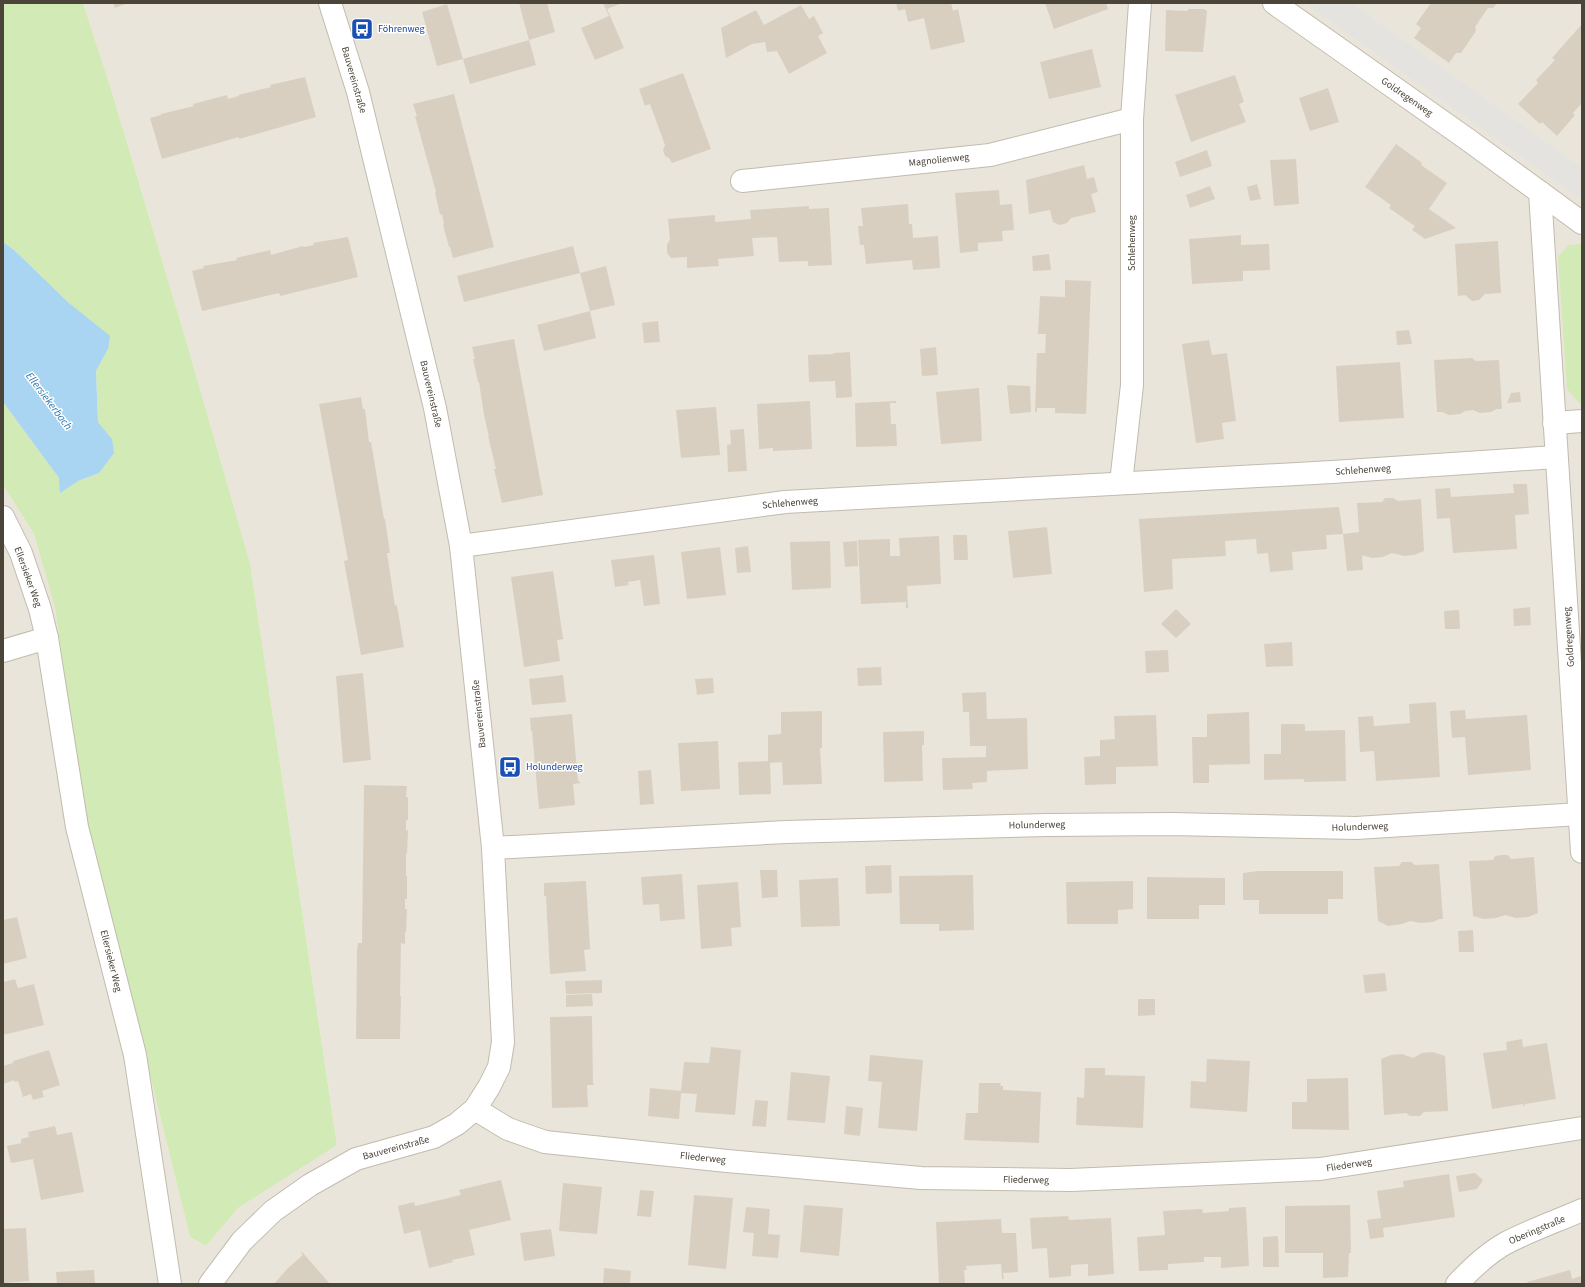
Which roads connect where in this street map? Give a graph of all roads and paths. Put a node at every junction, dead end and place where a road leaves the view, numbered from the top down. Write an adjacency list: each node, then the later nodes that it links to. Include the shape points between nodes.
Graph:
1 (330, 3): 13 (street, Bauvereinstraße, via 358,92 435,408)
2 (1140, 3): 4 (street, Schlehenweg)
3 (1274, 3): 6 (street, Goldregenweg)
4 (1132, 119): 5 (street, Magnolienweg, via 990,155); 11 (street, Schlehenweg, via 1132,385)
5 (742, 181)
6 (1540, 192): 7 (street, Goldregenweg); 9 (street, Goldregenweg)
7 (1582, 223)
8 (1582, 421): 9 (street)
9 (1554, 423): 10 (street, Goldregenweg)
10 (1556, 457): 11 (street, Schlehenweg); 16 (street, Goldregenweg)
11 (1121, 483): 13 (street, Schlehenweg, via 785,502)
12 (3, 517): 14 (street, Ellersieker Weg, via 21,553)
13 (461, 546): 17 (street, Bauvereinstraße)
14 (47, 638): 15 (street); 22 (street, Ellersieker Weg, via 77,827 135,1055)
15 (3, 651)
16 (1580, 814): 17 (street, Holunderweg, via 1356,828 1048,824 786,832); 18 (street, Goldregenweg)
17 (493, 848): 19 (street, Bauvereinstraße, via 503,1042 499,1067)
18 (1582, 852)
19 (475, 1110): 20 (street, Fliederweg, via 508,1129 545,1142 727,1161 937,1178 1071,1180 1320,1169); 23 (street, Bauvereinstraße, via 434,1138 356,1159 310,1185 273,1211 242,1241)
20 (1582, 1128)
21 (1582, 1210): 24 (street, Oberingstraße, via 1505,1244 1472,1268)
22 (170, 1284)
23 (210, 1284)
24 (1457, 1284)

